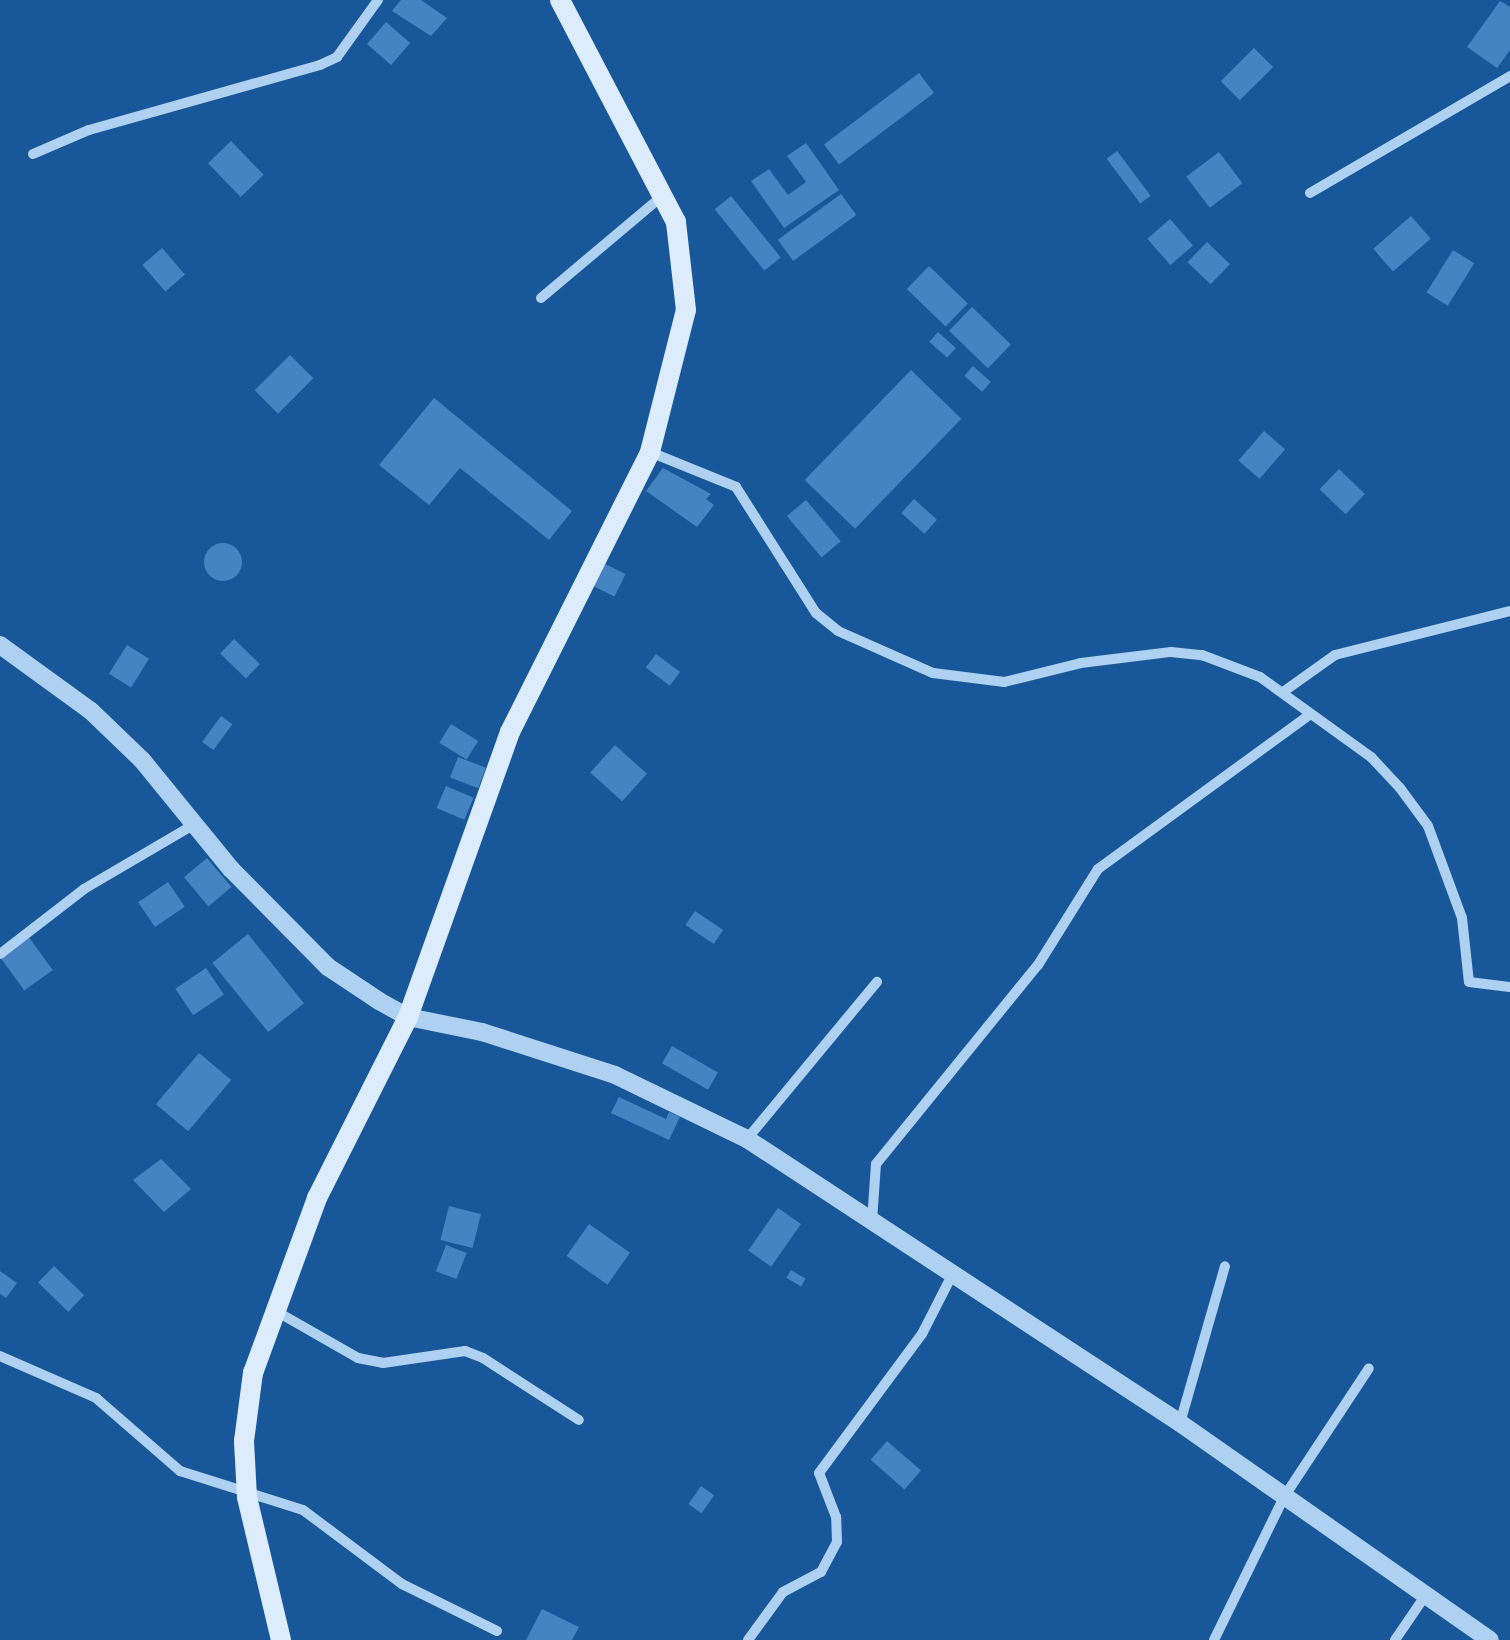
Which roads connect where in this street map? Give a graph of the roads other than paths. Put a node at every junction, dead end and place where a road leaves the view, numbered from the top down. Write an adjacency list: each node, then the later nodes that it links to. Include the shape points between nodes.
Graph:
1 (378, 0): 4 (street, via 337,56 320,65 88,130)
2 (560, 0): 6 (main road)
3 (1510, 76): 5 (street)
4 (34, 154)
5 (1310, 193)
6 (662, 196): 7 (street); 8 (main road, via 676,222 686,310)
7 (541, 298)
8 (650, 452): 11 (street, via 736,488 816,613 887,657 933,674 1004,682 1129,655 1202,655); 17 (main road, via 510,732)
9 (1510, 611): 11 (street, via 1335,655)
10 (0, 645): 13 (street, via 91,712)
11 (1282, 692): 12 (street)
12 (1309, 715): 16 (street, via 1371,757 1428,826 1462,918 1469,982); 19 (street, via 1098,870 1038,964 876,1164)
13 (196, 824): 14 (street, via 84,889); 17 (street, via 230,869 328,966)
14 (0, 954)
15 (877, 982): 18 (street)
16 (1510, 987)
17 (408, 1017): 18 (street, via 482,1032 615,1075); 22 (main road, via 317,1198)
18 (747, 1139): 19 (street)
19 (872, 1226): 21 (street)
20 (1225, 1266): 26 (street)
21 (951, 1277): 26 (street); 32 (street, via 922,1334 819,1473 837,1542 821,1572 783,1592)
22 (274, 1309): 25 (street, via 358,1358 382,1363 464,1351); 27 (main road, via 244,1440)
23 (0, 1356): 27 (street, via 96,1398 180,1471)
24 (1368, 1368): 28 (street)
25 (579, 1420)
26 (1180, 1423): 28 (street)
27 (247, 1497): 30 (street, via 303,1510 402,1584); 31 (main road)
28 (1284, 1497): 29 (street); 33 (street)
29 (1425, 1596): 34 (street); 35 (street)
30 (497, 1631)
31 (281, 1640)
32 (748, 1640)
33 (1214, 1640)
34 (1395, 1640)
35 (1490, 1640)

